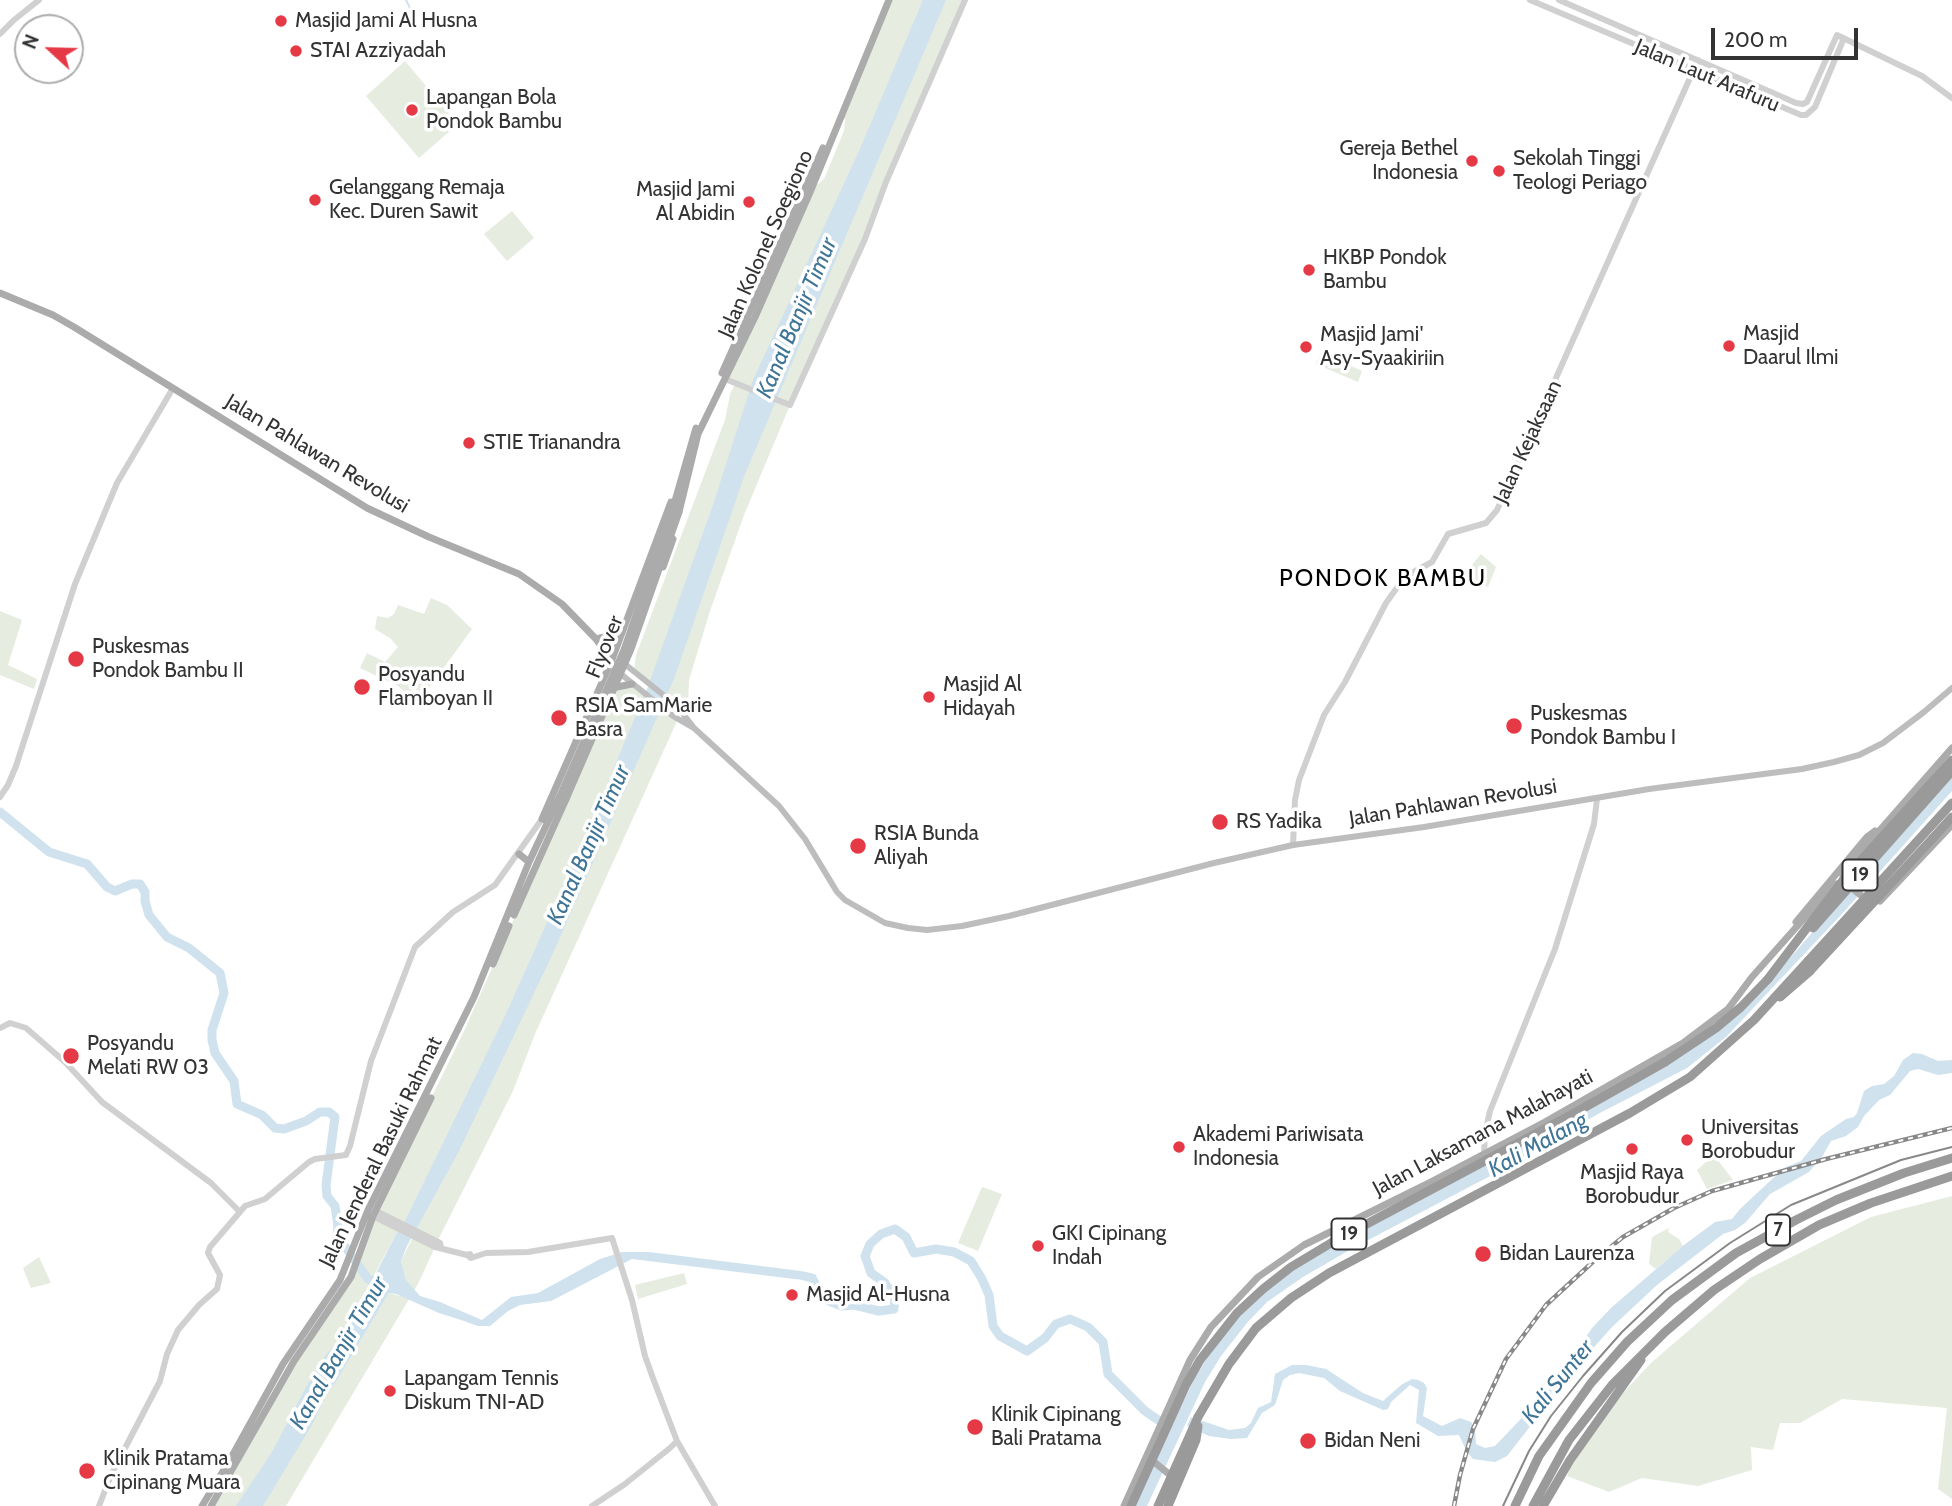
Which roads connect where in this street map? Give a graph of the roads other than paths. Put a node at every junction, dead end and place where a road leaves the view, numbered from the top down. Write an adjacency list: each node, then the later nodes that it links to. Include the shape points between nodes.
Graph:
1 (40, 0): 6 (street)
2 (887, 0): 12 (main road, Jalan Kolonel Soegiono, via 811,190); 14 (main road, Jalan Kolonel Soegiono, via 694,433)
3 (965, 0): 12 (street, via 790,405)
4 (1530, 0): 9 (street, Jalan Laut Arafuru)
5 (1559, 0): 8 (street, Jalan Laut Arafuru)
6 (0, 34)
7 (1840, 36): 8 (street, Jalan Laut Arafuru, via 1803,104); 9 (street, Jalan Laut Arafuru, via 1815,107 1806,115); 10 (street, via 1922,76)
8 (1699, 60): 9 (street, Jalan Kejaksaan)
9 (1694, 71): 39 (street, Jalan Kejaksaan, via 1497,510 1486,523 1448,534 1430,565 1401,582 1327,709 1299,780)
10 (1952, 98)
11 (0, 293): 13 (main road, Jalan Pahlawan Revolusi, via 62,320)
12 (724, 379): 15 (main road, Jalan Kolonel Soegiono, via 698,433)
13 (173, 388): 18 (main road, Jalan Pahlawan Revolusi, via 367,509 519,574 553,596); 31 (street, via 117,483 75,584 16,766)
14 (679, 485): 15 (main road, Jalan Kolonel Soegiono); 16 (main road, Jalan Kolonel Soegiono)
15 (678, 508): 17 (main road, Jalan Kolonel Soegiono, via 670,548); 32 (main road, Flyover, bridge, via 631,649)
16 (626, 619): 17 (main road, via 628,634); 18 (main road, via 610,635); 19 (main road, Jalan Kolonel Soegiono)
17 (639, 633): 19 (main road, Jalan Kolonel Soegiono)
18 (596, 639): 19 (main road, Jalan Pahlawan Revolusi); 20 (main road, via 603,652)
19 (616, 658): 20 (main road, Jalan Jenderal Basuki Rahmat); 21 (main road, Jalan Pahlawan Revolusi); 21 (main road, Jalan Kolonel Soegiono); 27 (main road, Jalan Pahlawan Revolusi, via 677,706)
20 (604, 674): 26 (main road, Jalan Jenderal Basuki Rahmat)
21 (622, 675): 22 (main road, Jalan Pahlawan Revolusi); 23 (main road, Jalan Jenderal Basuki Rahmat)
22 (633, 685): 23 (main road); 27 (main road, Jalan Pahlawan Revolusi)
23 (617, 687): 25 (main road, Jalan Jenderal Basuki Rahmat)
24 (1952, 688): 33 (main road, Jalan Pahlawan Revolusi, via 1891,737 1855,756 1802,769)
25 (609, 705): 26 (main road, via 600,695); 36 (main road, Jalan Jenderal Basuki Rahmat, via 565,807)
26 (586, 719): 36 (main road, Jalan Jenderal Basuki Rahmat)
27 (694, 728): 39 (main road, Jalan Pahlawan Revolusi, via 779,806 845,900 885,923 908,929 959,926 1009,916)
28 (1952, 748): 38 (main road, Jalan Laksamana Malahayati)
29 (1952, 760): 44 (highway, bridge, via 1844,879)
30 (1952, 771): 44 (highway, 19, bridge)
31 (0, 797)
32 (563, 798): 36 (main road, Jalan Jenderal Basuki Rahmat)
33 (1597, 799): 39 (main road, Jalan Pahlawan Revolusi); 47 (street, via 1594,824 1555,949 1490,1111)
34 (1952, 803): 45 (highway, 19, bridge)
35 (1952, 817): 45 (highway, bridge, via 1810,971)
36 (549, 821): 40 (street); 41 (main road, Jalan Jenderal Basuki Rahmat); 51 (main road, Jalan Jenderal Basuki Rahmat, via 464,1031)
37 (1952, 825): 42 (main road, via 1877,904)
38 (1882, 827): 42 (main road, Jalan Laksamana Malahayati, via 1845,870); 43 (main road, Jalan Laksamana Malahayati, via 1867,837)
39 (1293, 845)
40 (519, 854): 41 (main road); 50 (street, via 495,885 453,912 415,947 371,1061 345,1155 309,1162 265,1199)
41 (529, 862): 52 (main road, Jalan Jenderal Basuki Rahmat, via 474,997)
42 (1849, 885): 43 (main road, Jalan Laksamana Malahayati, via 1832,887)
43 (1785, 938): 47 (main road, Jalan Laksamana Malahayati, via 1734,1003 1698,1034)
44 (1768, 979): 67 (highway, 19, bridge, via 1741,1007 1683,1051 1331,1243 1263,1289 1237,1313 1200,1360)
45 (1771, 1001): 55 (highway, 19, via 1690,1077 1291,1298 1255,1328)
46 (0, 1028): 50 (street, via 10,1023 26,1028 102,1102 211,1183)
47 (1484, 1154): 56 (main road, Jalan Laksamana Malahayati, via 1304,1245 1258,1277 1203,1338)
48 (1952, 1158): 58 (highway, 7, via 1836,1200 1736,1253 1672,1300 1627,1342 1591,1382)
49 (1952, 1176): 54 (highway, 7, via 1871,1203 1783,1245 1714,1290)
50 (239, 1211): 61 (street, via 208,1250 219,1270 217,1289 178,1330 160,1381)
51 (375, 1213): 52 (main road, Jalan Jenderal Basuki Rahmat); 57 (street, via 441,1247 470,1256 612,1238 645,1356)
52 (360, 1240): 53 (main road, Jalan Jenderal Basuki Rahmat)
53 (344, 1281): 62 (main road, Jalan Jenderal Basuki Rahmat, via 271,1383); 63 (main road, Jalan Jenderal Basuki Rahmat)
54 (1648, 1349): 72 (highway, 7, via 1612,1385 1569,1440); 73 (highway)
55 (1198, 1417): 68 (highway, 19, bridge); 69 (highway, bridge, via 1196,1440)
56 (1159, 1425): 59 (main road); 60 (main road, Jalan Laksamana Malahayati)
57 (678, 1444): 64 (street); 65 (street)
58 (1539, 1456): 70 (highway); 71 (highway, 7)
59 (1150, 1459): 60 (main road); 69 (main road, bridge, via 1179,1483)
60 (1129, 1494): 66 (main road, Jalan Laksamana Malahayati)
61 (99, 1506)
62 (202, 1506)
63 (211, 1506)
64 (592, 1506)
65 (715, 1506)
66 (1124, 1506)
67 (1131, 1506)
68 (1158, 1506)
69 (1170, 1506)
70 (1508, 1506)
71 (1515, 1506)
72 (1533, 1506)
73 (1543, 1506)

